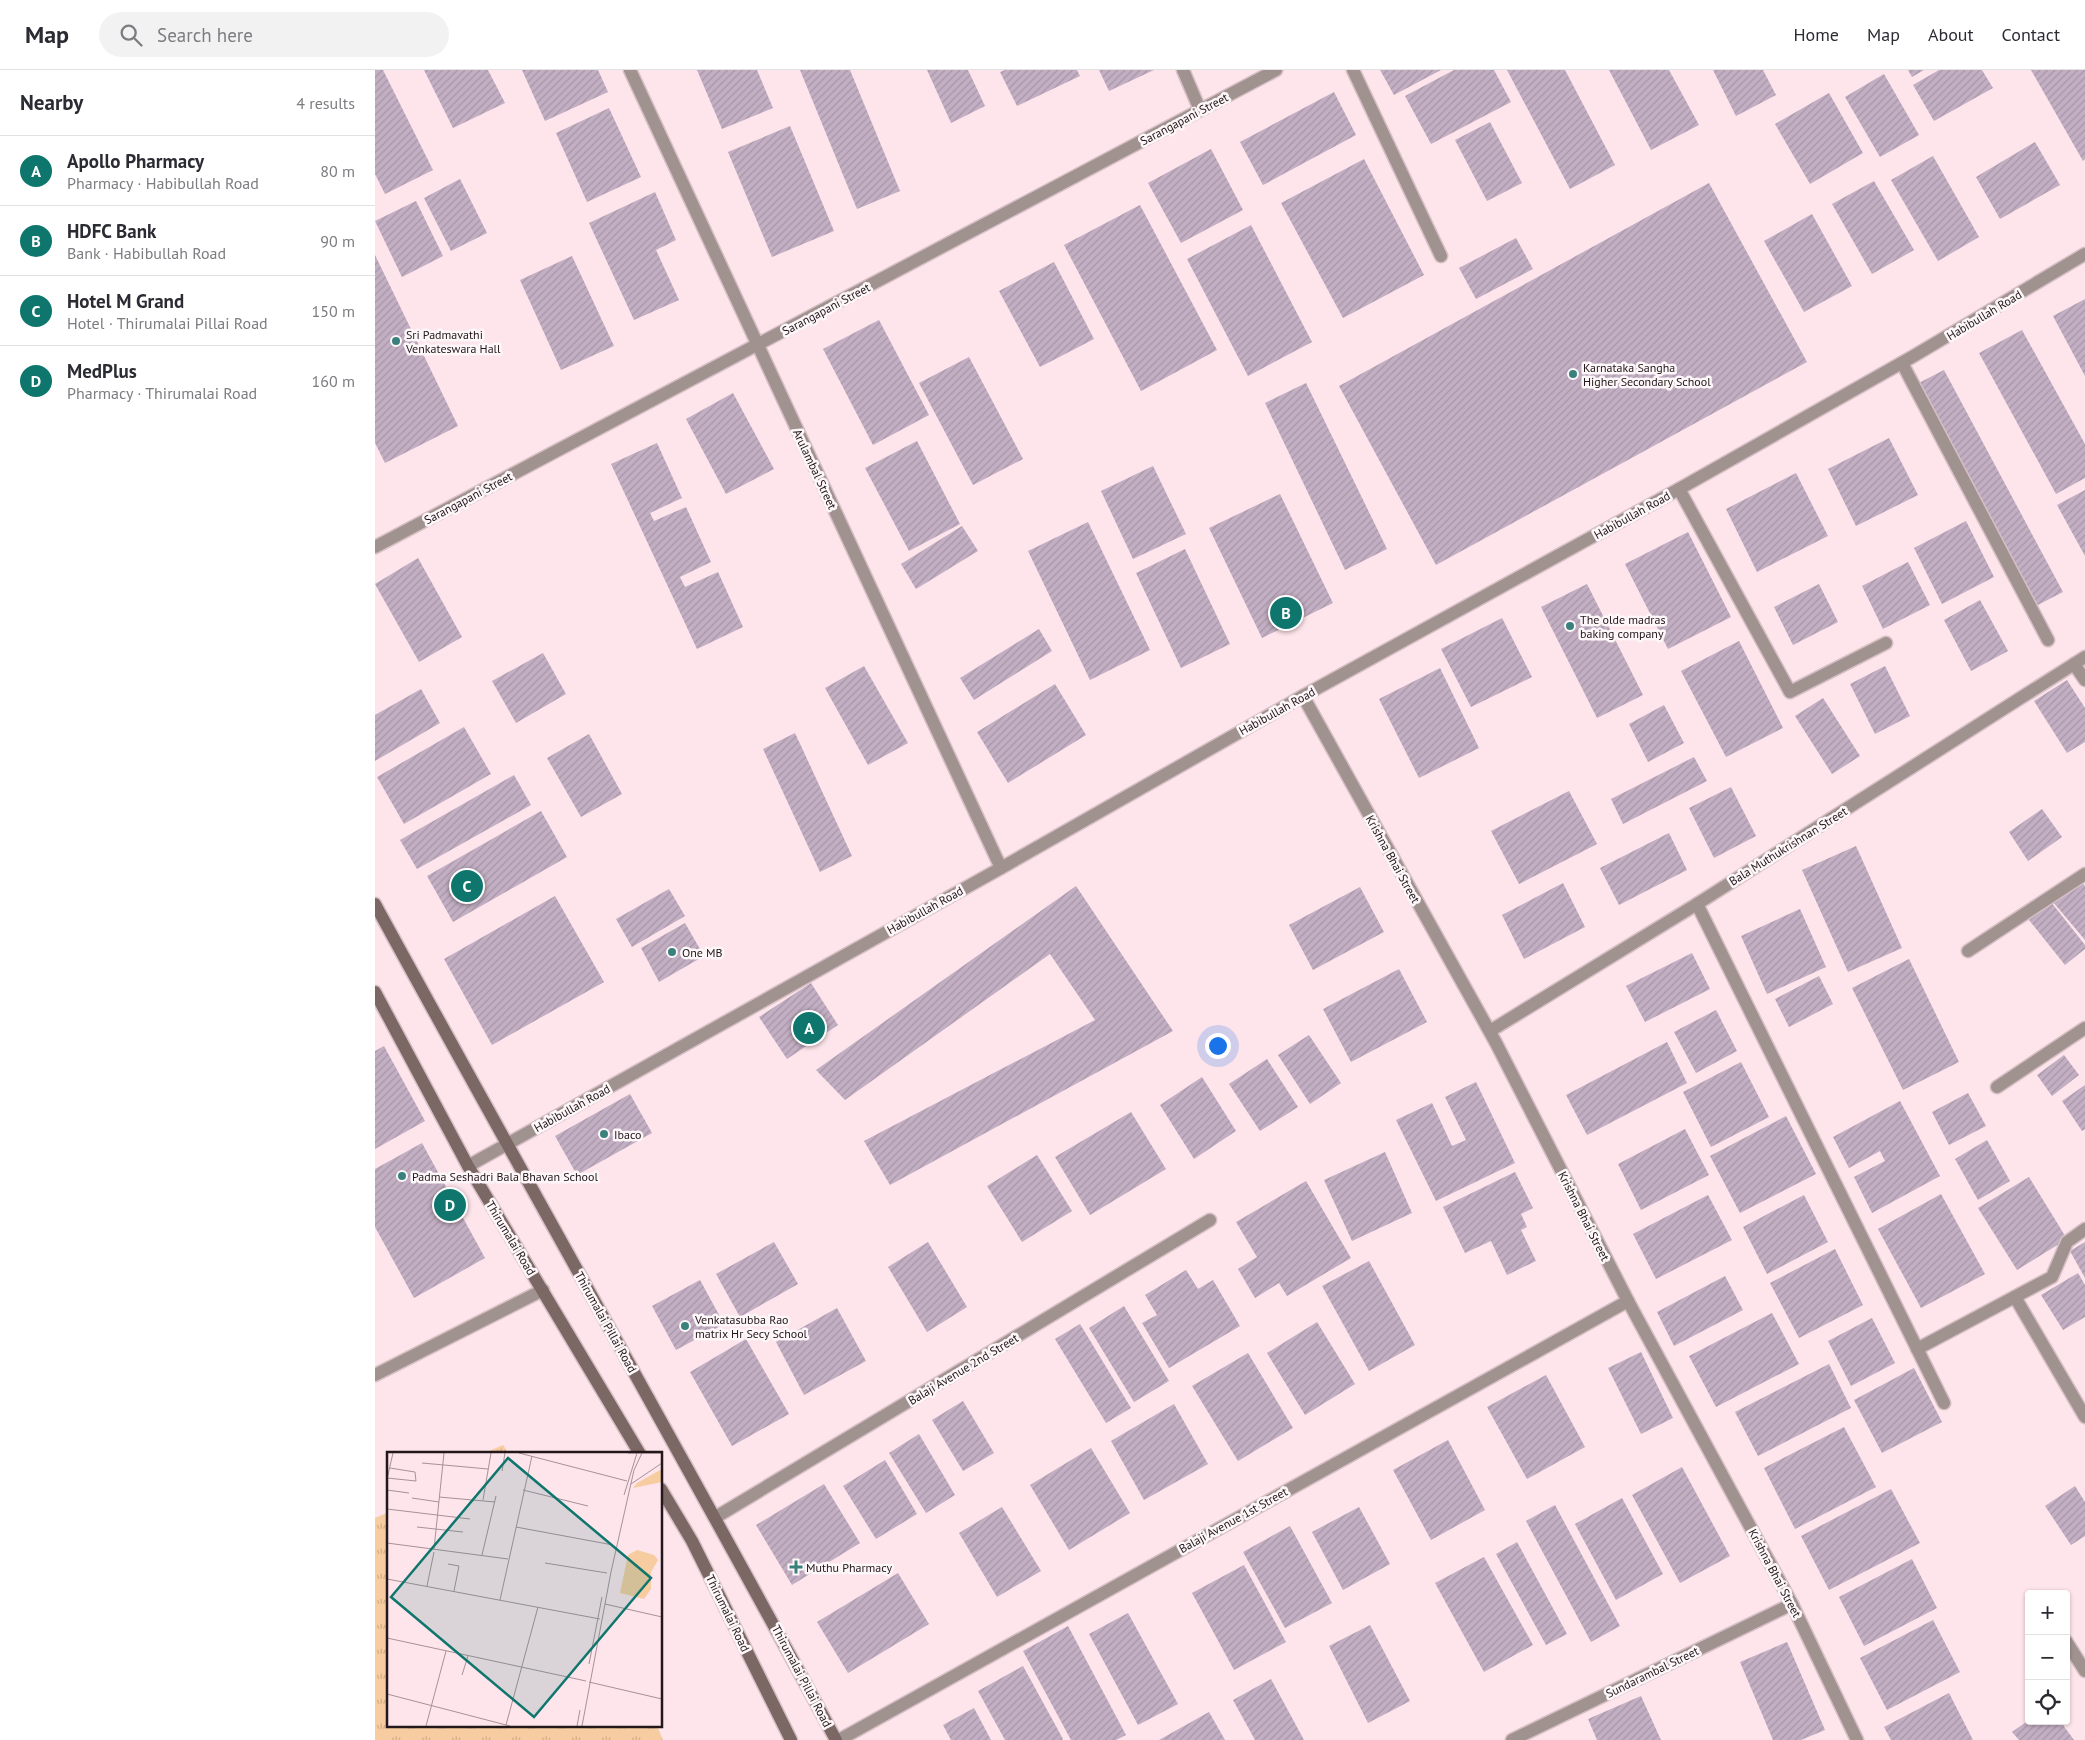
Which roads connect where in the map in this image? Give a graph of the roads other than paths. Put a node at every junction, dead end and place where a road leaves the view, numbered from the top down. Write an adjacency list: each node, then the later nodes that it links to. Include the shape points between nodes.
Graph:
1 (630, 70): 8 (street, Arulambal Street)
2 (1183, 70): 5 (street)
3 (1276, 70): 5 (street, Sarangapani Street)
4 (1353, 70): 7 (street)
5 (1200, 110): 8 (street, Sarangapani Street)
6 (2085, 254): 9 (street, Habibullah Road)
7 (1441, 256)
8 (757, 345): 11 (street, Sarangapani Street); 17 (street, Arulambal Street)
9 (1902, 363): 10 (street, Habibullah Road); 12 (street)
10 (1679, 489): 13 (street, via 1790,692); 16 (street, Habibullah Road)
11 (375, 547)
12 (2048, 640)
13 (1886, 643)
14 (2080, 660): 15 (street); 20 (street, Bala Muthukrishnan Street)
15 (2085, 680)
16 (1303, 696): 17 (street, Habibullah Road); 24 (street, Krishna Bhai Street)
17 (1001, 868): 26 (street, Habibullah Road)
18 (2085, 874): 21 (street)
19 (375, 904): 26 (main road, Thirumalai Pillai Road)
20 (1697, 904): 24 (street, Bala Muthukrishnan Street); 33 (street)
21 (1968, 951)
22 (375, 992): 27 (main road, Thirumalai Road)
23 (2085, 1028): 25 (street)
24 (1490, 1031): 32 (street, Krishna Bhai Street)
25 (1997, 1087)
26 (507, 1145): 27 (street, Habibullah Road); 39 (main road, Thirumalai Pillai Road)
27 (469, 1166): 30 (main road, Thirumalai Road)
28 (1210, 1220): 39 (street, Balaji Avenue 2nd Street)
29 (2085, 1229): 31 (street, via 2067,1242 2052,1277)
30 (543, 1290): 34 (street); 37 (main road, Thirumalai Road)
31 (2015, 1297): 33 (street); 36 (street)
32 (1628, 1300): 40 (street, Krishna Bhai Street); 44 (street, Balaji Avenue 1st Street)
33 (1917, 1349): 35 (street)
34 (375, 1374)
35 (1943, 1403)
36 (2085, 1417)
37 (639, 1452)
38 (663, 1492): 43 (main road, Thirumalai Road, via 692,1541)
39 (716, 1517): 44 (main road, Thirumalai Pillai Road)
40 (1792, 1604): 45 (street, Sundarambal Street); 46 (street, Krishna Bhai Street)
41 (2070, 1648): 42 (street)
42 (2085, 1672)
43 (791, 1740)
44 (838, 1740)
45 (1511, 1740)
46 (1857, 1740)

